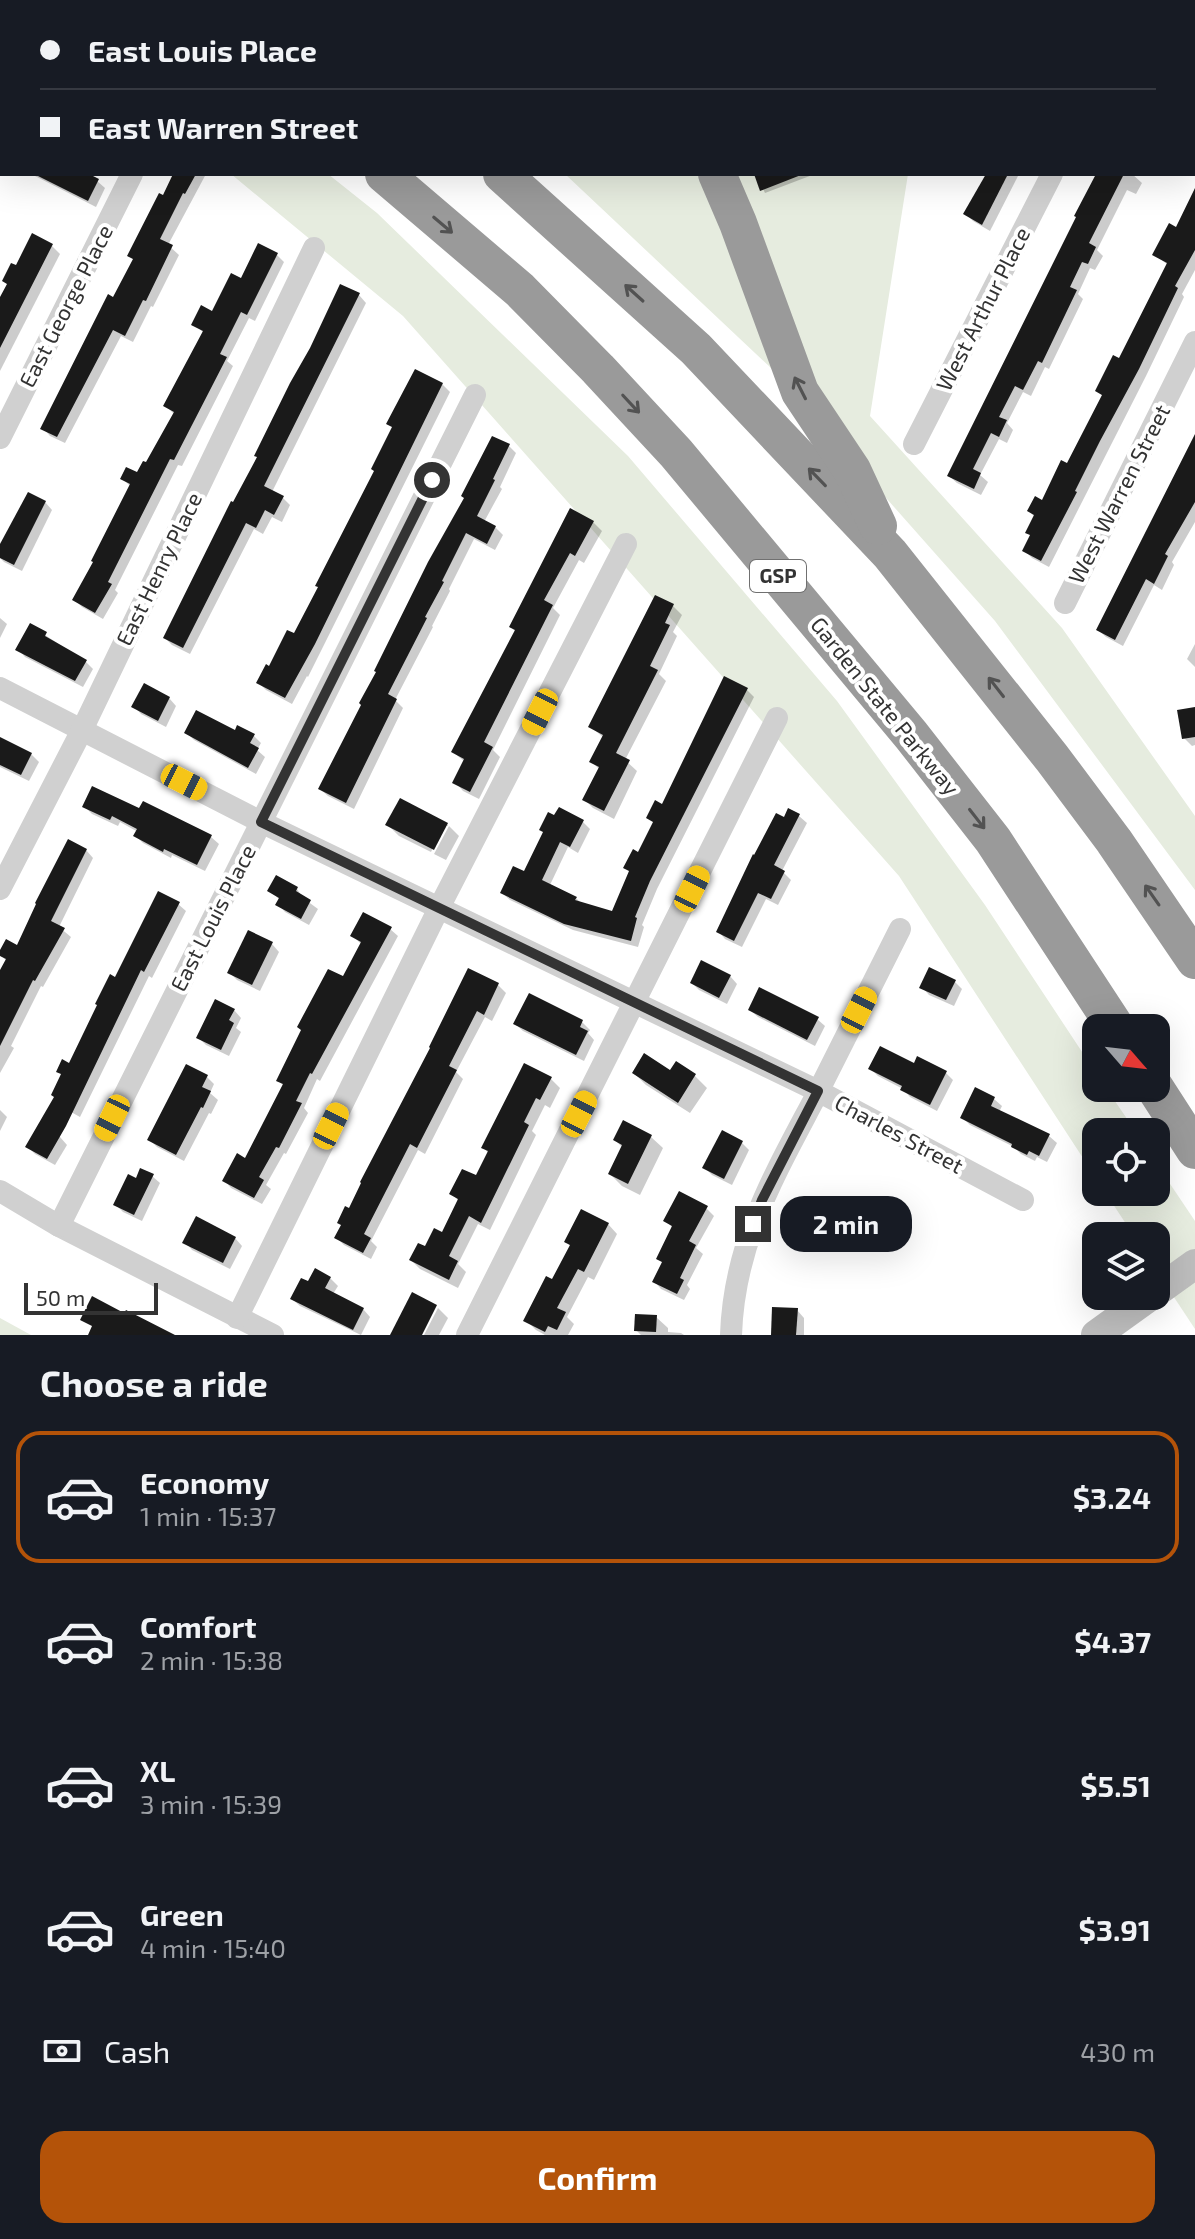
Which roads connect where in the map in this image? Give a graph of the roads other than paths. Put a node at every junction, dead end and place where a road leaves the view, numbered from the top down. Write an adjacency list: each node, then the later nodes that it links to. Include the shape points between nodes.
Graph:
1 (131, 176): 9 (street, East George Place)
2 (386, 176): 23 (highway, Garden State Parkway / GSP, one-way to 23, via 520,290 676,453 993,840)
3 (504, 176): 12 (highway, one-way to 3, via 696,349)
4 (718, 176): 12 (highway, one-way to 4, via 852,470 800,392)
5 (1051, 176): 10 (street, West Arthur Place)
6 (314, 248): 16 (street, East Henry Place)
7 (1195, 342): 13 (street, West Warren Street)
8 (475, 395): 17 (street, East Louis Place)
9 (0, 438)
10 (914, 444)
11 (626, 544): 19 (street)
12 (890, 554): 21 (highway, one-way to 12, via 1052,758)
13 (1065, 603)
14 (0, 688): 16 (street, Charles Street)
15 (777, 718): 22 (street)
16 (82, 730): 17 (street, Charles Street); 18 (street, East Henry Place)
17 (261, 822): 19 (street, Charles Street); 29 (street, East Louis Place)
18 (0, 889)
19 (439, 908): 22 (street, Charles Street); 33 (street)
20 (900, 929): 24 (street)
21 (1195, 960)
22 (635, 1003): 24 (street, Charles Street); 35 (street)
23 (1107, 1014)
24 (818, 1091): 28 (street, Charles Street); 36 (street, via 745,1248)
25 (1164, 1102): 26 (highway)
26 (1195, 1150)
27 (0, 1191): 29 (street)
28 (1023, 1200)
29 (59, 1226): 33 (street)
30 (1192, 1266): 31 (street)
31 (1170, 1282)
32 (1131, 1310): 37 (street)
33 (237, 1318): 34 (street)
34 (273, 1335)
35 (467, 1335)
36 (731, 1335)
37 (1096, 1335)

